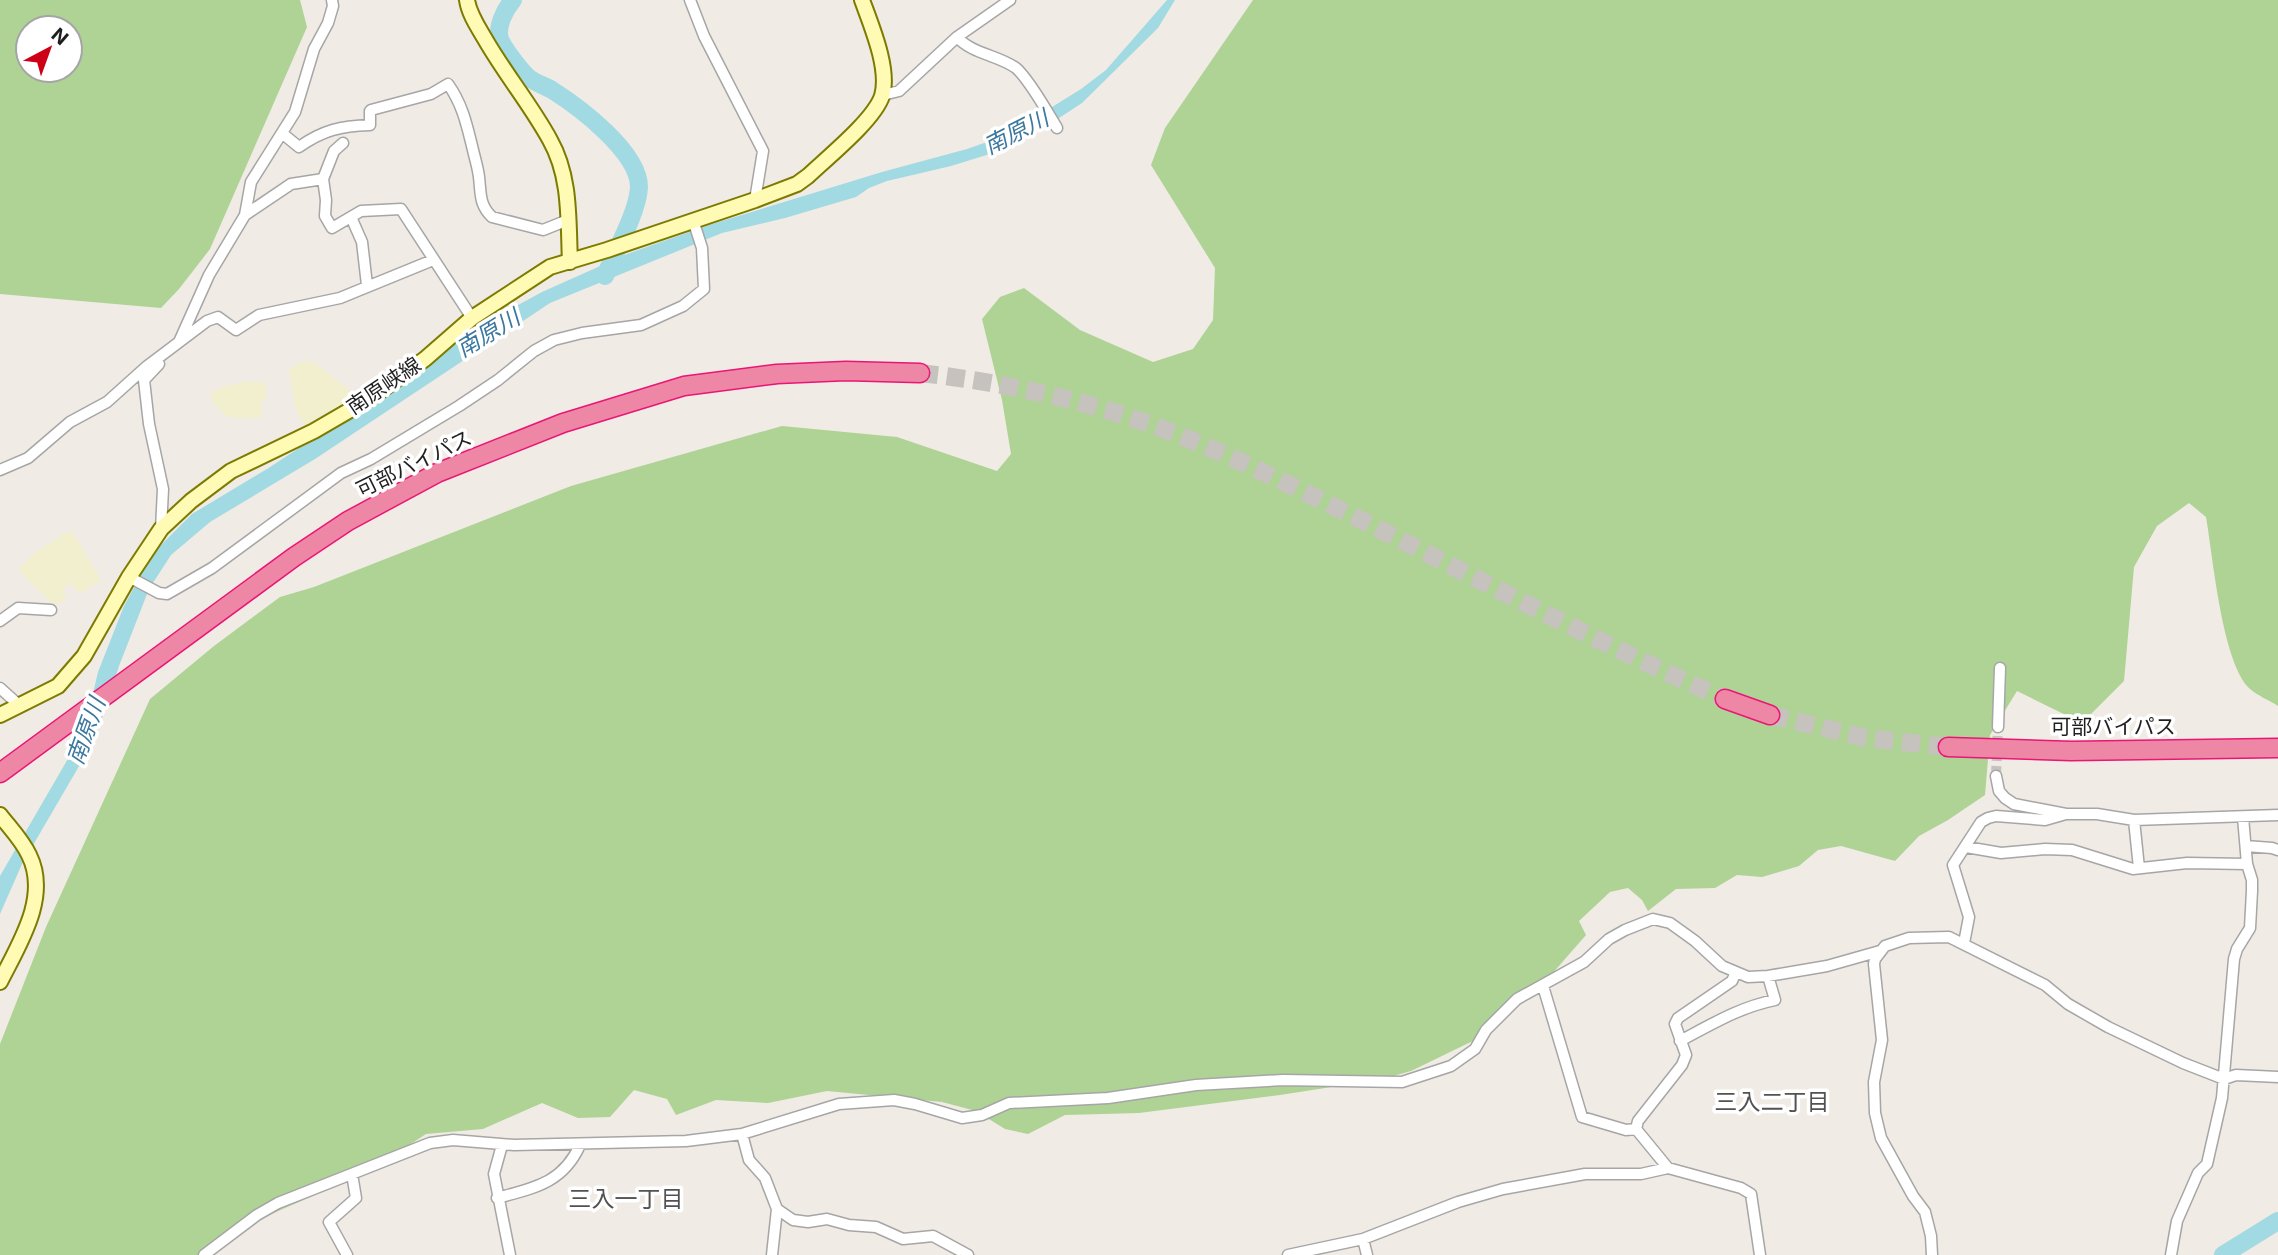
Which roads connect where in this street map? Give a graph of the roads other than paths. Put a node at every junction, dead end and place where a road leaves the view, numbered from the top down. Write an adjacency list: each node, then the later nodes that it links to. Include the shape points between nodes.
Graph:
1 (332, 0): 9 (street, via 328,23)
2 (467, 0): 15 (main road, via 498,61 551,141 568,193)
3 (690, 0): 12 (street, via 763,152)
4 (862, 0): 7 (main road, via 876,38)
5 (1010, 0): 6 (street)
6 (957, 37): 7 (street, via 899,91); 8 (street, via 1017,69)
7 (883, 94): 12 (main road, 南原峡線, via 874,112 808,176)
8 (1057, 128)
9 (283, 134): 13 (street, via 251,182); 15 (street, via 299,147 317,134 370,125 371,111 431,94 448,84 464,113 478,191 488,214 543,230)
10 (343, 143): 11 (street, via 334,151)
11 (323, 179): 13 (street, via 291,184); 14 (street, via 325,216 332,228)
12 (755, 200): 16 (main road, 南原峡線)
13 (245, 215): 21 (street, via 209,275)
14 (351, 217): 17 (street, via 361,211 401,209); 19 (street, via 362,242)
15 (568, 220): 18 (main road)
16 (694, 223): 18 (main road, 南原峡線); 26 (street, via 702,248 705,289 684,306 641,325 582,333 534,351 459,406 341,473 212,568 167,594)
17 (433, 260): 19 (street); 20 (street)
18 (570, 262): 20 (main road, 南原峡線, via 550,267)
19 (367, 285): 21 (street, via 340,298 259,315 236,330 218,317)
20 (472, 318): 25 (main road, 南原峡線, via 369,399 231,471)
21 (179, 343): 22 (street)
22 (163, 355): 24 (street, via 28,458); 25 (street, via 144,380 163,489)
23 (919, 373): 38 (highway, 可部バイパス, via 777,374 684,386 563,424 437,473 348,521 294,557)
24 (0, 470)
25 (161, 529): 26 (main road, 南原峡線)
26 (133, 578): 32 (main road, 南原峡線, via 84,656 58,686)
27 (51, 610): 28 (street, via 18,608)
28 (0, 621)
29 (2000, 668): 35 (street)
30 (0, 688): 32 (street)
31 (1725, 699): 34 (highway)
32 (20, 706): 33 (main road, 南原峡線)
33 (0, 715)
34 (1770, 715)
35 (1998, 727)
36 (1948, 747): 37 (highway, 可部バイパス, via 2071,751)
37 (2278, 747)
38 (0, 773)
39 (1996, 776): 40 (street, via 1999,791 2014,804)
40 (2066, 814): 44 (street); 46 (street, via 2045,820 1988,818)
41 (0, 815): 53 (main road, via 28,854 36,898)
42 (2278, 815): 43 (street)
43 (2243, 817): 44 (street); 45 (street)
44 (2134, 820): 49 (street)
45 (2246, 846): 47 (street); 48 (street)
46 (1966, 847): 49 (street, via 2001,853 2071,850); 50 (street, via 1952,865 1969,917)
47 (2278, 850)
48 (2247, 864): 49 (street); 58 (street, via 2252,880 2249,929 2234,959)
49 (2139, 868)
50 (1964, 943): 51 (street, via 1949,937 1909,938); 58 (street, via 2045,985 2108,1027)
51 (1880, 951): 54 (street); 76 (street, via 1874,964 1882,1040 1874,1082 1875,1113 1881,1138 1925,1212)
52 (1736, 972): 54 (street); 55 (street, via 1722,966 1670,923 1653,919 1609,939 1584,962); 56 (street, via 1732,981 1678,1018 1675,1024)
53 (1, 976)
54 (1768, 976): 56 (street, via 1775,1000 1752,1004)
55 (1543, 986): 59 (street, via 1582,1117); 60 (street, via 1517,999 1486,1030 1475,1049 1451,1066 1402,1082 1283,1080 1196,1085 1108,1098 1009,1103 962,1118 894,1100 839,1104)
56 (1681, 1041): 59 (street, via 1686,1055 1682,1065)
57 (2278, 1077): 58 (street, via 2236,1075)
58 (2224, 1079): 77 (street, via 2207,1164 2198,1173 2177,1221)
59 (1636, 1129): 63 (street)
60 (742, 1134): 62 (street); 66 (street, via 750,1160 765,1178)
61 (502, 1144): 62 (street); 64 (street, via 430,1143); 65 (street, via 494,1174)
62 (580, 1145): 65 (street, via 568,1167 552,1179)
63 (1668, 1168): 67 (street, via 1641,1174 1585,1174 1503,1189); 75 (street, via 1751,1194)
64 (352, 1174): 68 (street, via 278,1203); 69 (street, via 356,1198 329,1222)
65 (498, 1198): 70 (street)
66 (777, 1209): 71 (street); 72 (street, via 793,1220 827,1219 876,1227 903,1239 933,1236)
67 (1363, 1239): 73 (street); 74 (street)
68 (204, 1255)
69 (347, 1255)
70 (510, 1255)
71 (772, 1255)
72 (968, 1255)
73 (1288, 1255)
74 (1367, 1255)
75 (1760, 1255)
76 (1932, 1255)
77 (2171, 1255)

